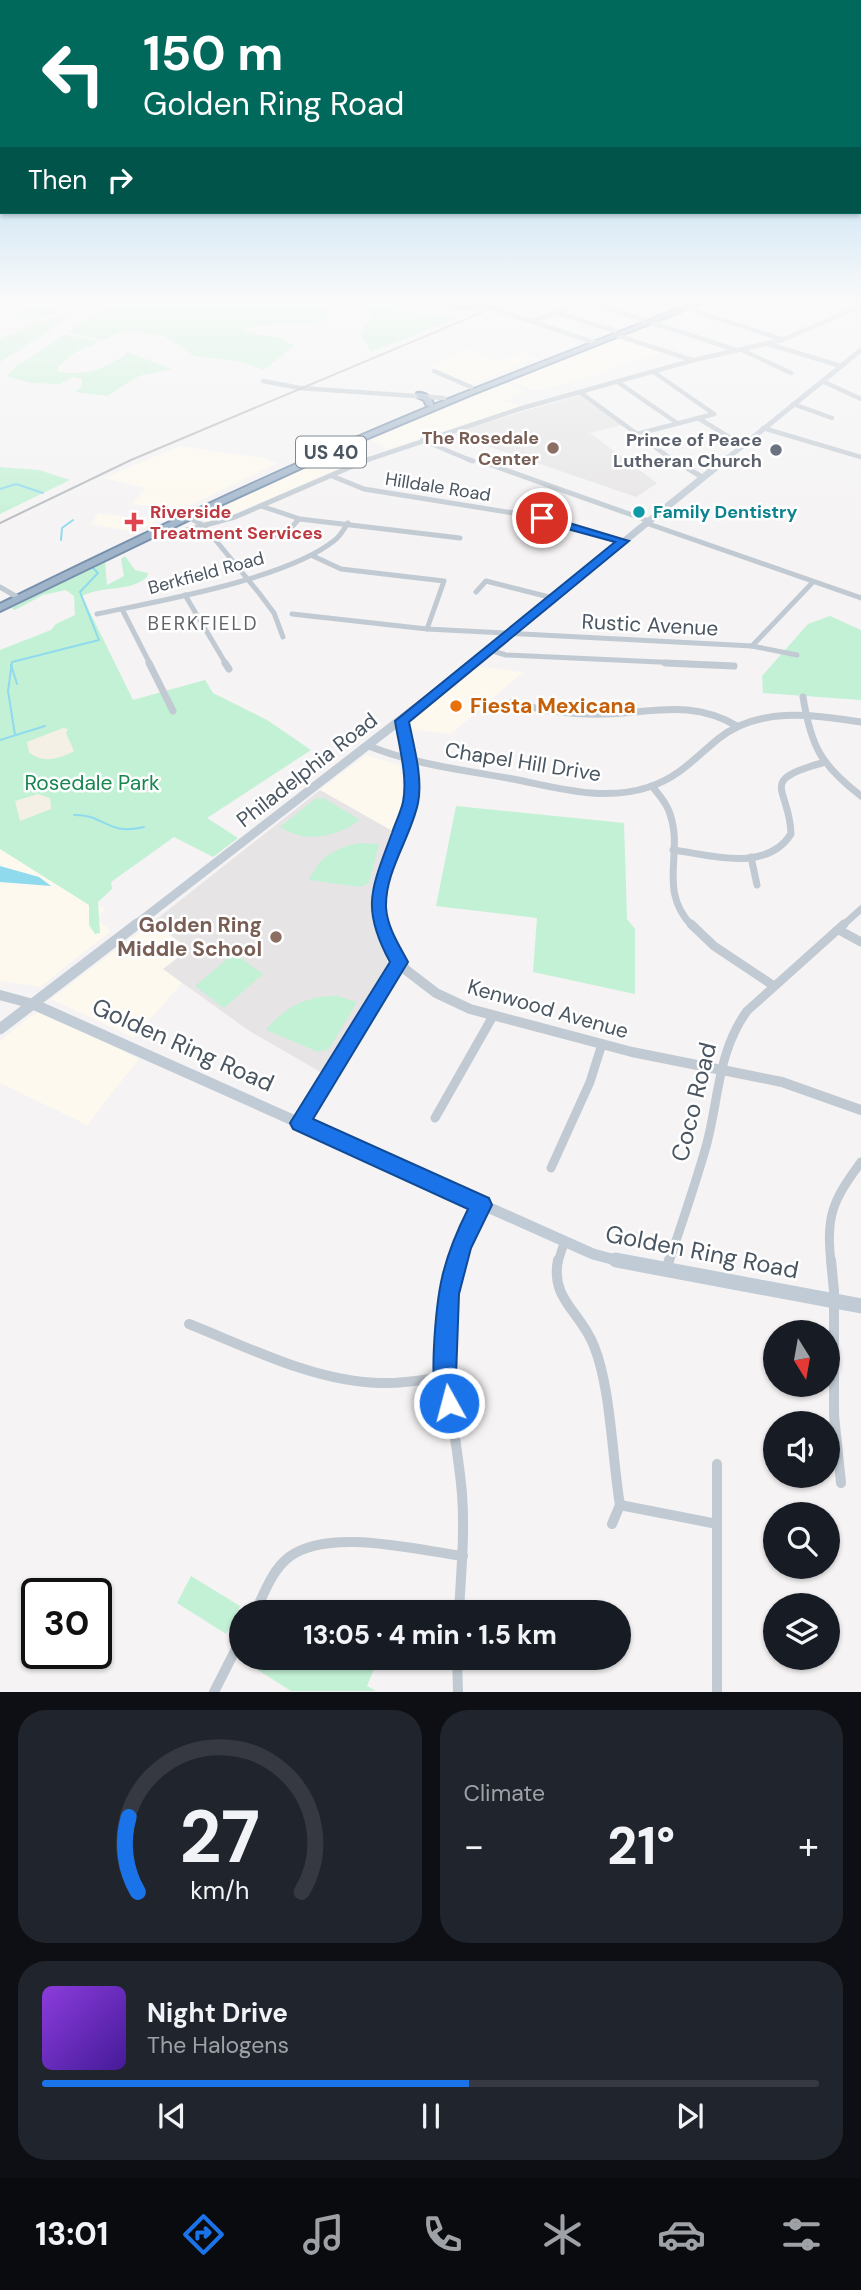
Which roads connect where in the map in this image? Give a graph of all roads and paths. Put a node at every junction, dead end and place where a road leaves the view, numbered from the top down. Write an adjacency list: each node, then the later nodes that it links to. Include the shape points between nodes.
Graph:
1 (455, 380): 9 (street)
2 (490, 380): 9 (highway, US 40)
3 (500, 380): 31 (highway, US 40)
4 (630, 380): 8 (street)
5 (665, 380): 18 (street, via 714,414)
6 (263, 381): 12 (street, via 300,388)
7 (822, 381): 13 (street); 17 (main road, Philadelphia Road)
8 (619, 383): 11 (street); 20 (street)
9 (471, 387): 14 (highway, US 40)
10 (861, 391): 13 (street)
11 (581, 393): 22 (street); 23 (street)
12 (420, 395): 14 (street); 16 (highway)
13 (855, 396): 15 (street)
14 (444, 398): 16 (highway, US 40)
15 (861, 399)
16 (430, 404): 31 (highway, US 40)
17 (793, 404): 19 (street); 21 (main road, Philadelphia Road)
18 (698, 418): 20 (street); 24 (street)
19 (832, 418)
20 (677, 423): 22 (street)
21 (763, 428): 24 (main road, Philadelphia Road); 25 (street)
22 (637, 433): 29 (street)
23 (422, 440): 26 (street); 28 (street)
24 (742, 444): 29 (main road, Philadelphia Road)
25 (861, 457)
26 (473, 461)
27 (483, 462): 33 (street)
28 (332, 475): 30 (street); 39 (street, Hilldale Road, via 364,489 532,516)
29 (702, 477): 33 (main road, Philadelphia Road)
30 (261, 506): 32 (street); 35 (street)
31 (185, 515): 35 (street); 46 (highway, US 40)
32 (298, 520): 34 (street); 37 (street)
33 (647, 522): 39 (main road, Philadelphia Road); 42 (street)
34 (348, 523): 38 (street); 40 (street, Berkfield Road, via 338,540)
35 (204, 526): 36 (street); 41 (street)
36 (172, 534)
37 (271, 537)
38 (460, 538)
39 (623, 541): 47 (main road, Philadelphia Road)
40 (313, 556): 41 (street, Berkfield Road); 54 (street, via 341,569 444,581)
41 (246, 578): 45 (street, Berkfield Road); 56 (street, via 274,613)
42 (813, 582): 48 (street); 57 (street)
43 (0, 587): 46 (street)
44 (476, 592): 47 (street, via 486,581)
45 (184, 595): 51 (street, Berkfield Road); 61 (street)
46 (16, 596): 49 (highway, US 40); 50 (highway, US 40)
47 (553, 598): 55 (main road, Philadelphia Road)
48 (861, 598)
49 (0, 601)
50 (0, 608)
51 (122, 609): 52 (street, Berkfield Road); 64 (street)
52 (97, 614)
53 (292, 614): 54 (street, Rustic Avenue)
54 (427, 629): 55 (street, Rustic Avenue)
55 (509, 633): 57 (street, Rustic Avenue); 58 (main road, Philadelphia Road)
56 (283, 637)
57 (751, 646): 59 (street, Rustic Avenue)
58 (489, 650): 60 (street); 66 (main road, Philadelphia Road)
59 (797, 655)
60 (734, 666)
61 (229, 668)
62 (803, 697): 65 (street)
63 (512, 702): 68 (street, via 600,714 702,709)
64 (173, 711)
65 (806, 717): 67 (street, Chapel Hill Drive); 68 (street, Chapel Hill Drive, via 772,717); 71 (street)
66 (402, 721): 69 (main road, Philadelphia Road); 70 (street, Kenwood Avenue)
67 (861, 722)
68 (737, 726): 72 (street, Chapel Hill Drive, via 684,770)
69 (369, 746): 70 (street, Chapel Hill Drive); 83 (main road, Philadelphia Road)
70 (409, 760): 72 (street, Chapel Hill Drive, via 587,792 627,792); 80 (street, Kenwood Avenue, via 411,802 378,907 385,938)
71 (822, 763): 73 (street); 75 (street, via 792,771 781,783 780,795 792,826 790,840 773,853)
72 (652, 786): 74 (street, via 671,816)
73 (861, 796)
74 (673, 850): 75 (street); 81 (street, via 673,895 683,916)
75 (751, 857): 76 (street)
76 (757, 885)
77 (861, 909): 78 (street, Coco Road)
78 (839, 930): 79 (street); 81 (street, Coco Road)
79 (861, 942)
80 (399, 962): 84 (street, Kenwood Avenue, via 448,1000); 90 (street)
81 (774, 986): 87 (street, Coco Road, via 734,1027)
82 (0, 995): 83 (street, Golden Ring Road)
83 (33, 1004): 85 (main road, Philadelphia Road); 90 (main road, Golden Ring Road)
84 (493, 1016): 86 (street, Kenwood Avenue); 89 (street)
85 (0, 1029)
86 (602, 1044): 87 (street, Kenwood Avenue); 92 (street)
87 (722, 1070): 88 (street, Kenwood Avenue, via 820,1094); 95 (street, Coco Road, via 706,1144)
88 (861, 1110)
89 (435, 1118)
90 (300, 1123): 93 (main road, Golden Ring Road)
91 (861, 1162): 96 (street, via 830,1213)
92 (551, 1168)
93 (481, 1205): 94 (main road, Golden Ring Road); 99 (street, via 461,1246 448,1294)
94 (564, 1243): 95 (main road, Golden Ring Road); 102 (street, via 555,1281 596,1354)
95 (666, 1271): 96 (main road, Golden Ring Road)
96 (834, 1301): 97 (main road, Golden Ring Road); 101 (street, via 832,1419)
97 (861, 1306)
98 (189, 1324): 99 (street, via 340,1378 390,1383)
99 (444, 1377): 105 (street, via 462,1498)
100 (717, 1464): 104 (street)
101 (841, 1483)
102 (620, 1505): 103 (street); 104 (street)
103 (612, 1524)
104 (717, 1524): 112 (street)
105 (463, 1556): 106 (street, via 346,1543 313,1545 282,1564); 107 (street)
106 (262, 1600)
107 (459, 1600)
108 (229, 1663): 110 (street)
109 (457, 1670): 111 (street)
110 (214, 1692)
111 (458, 1692)
112 (717, 1692)

